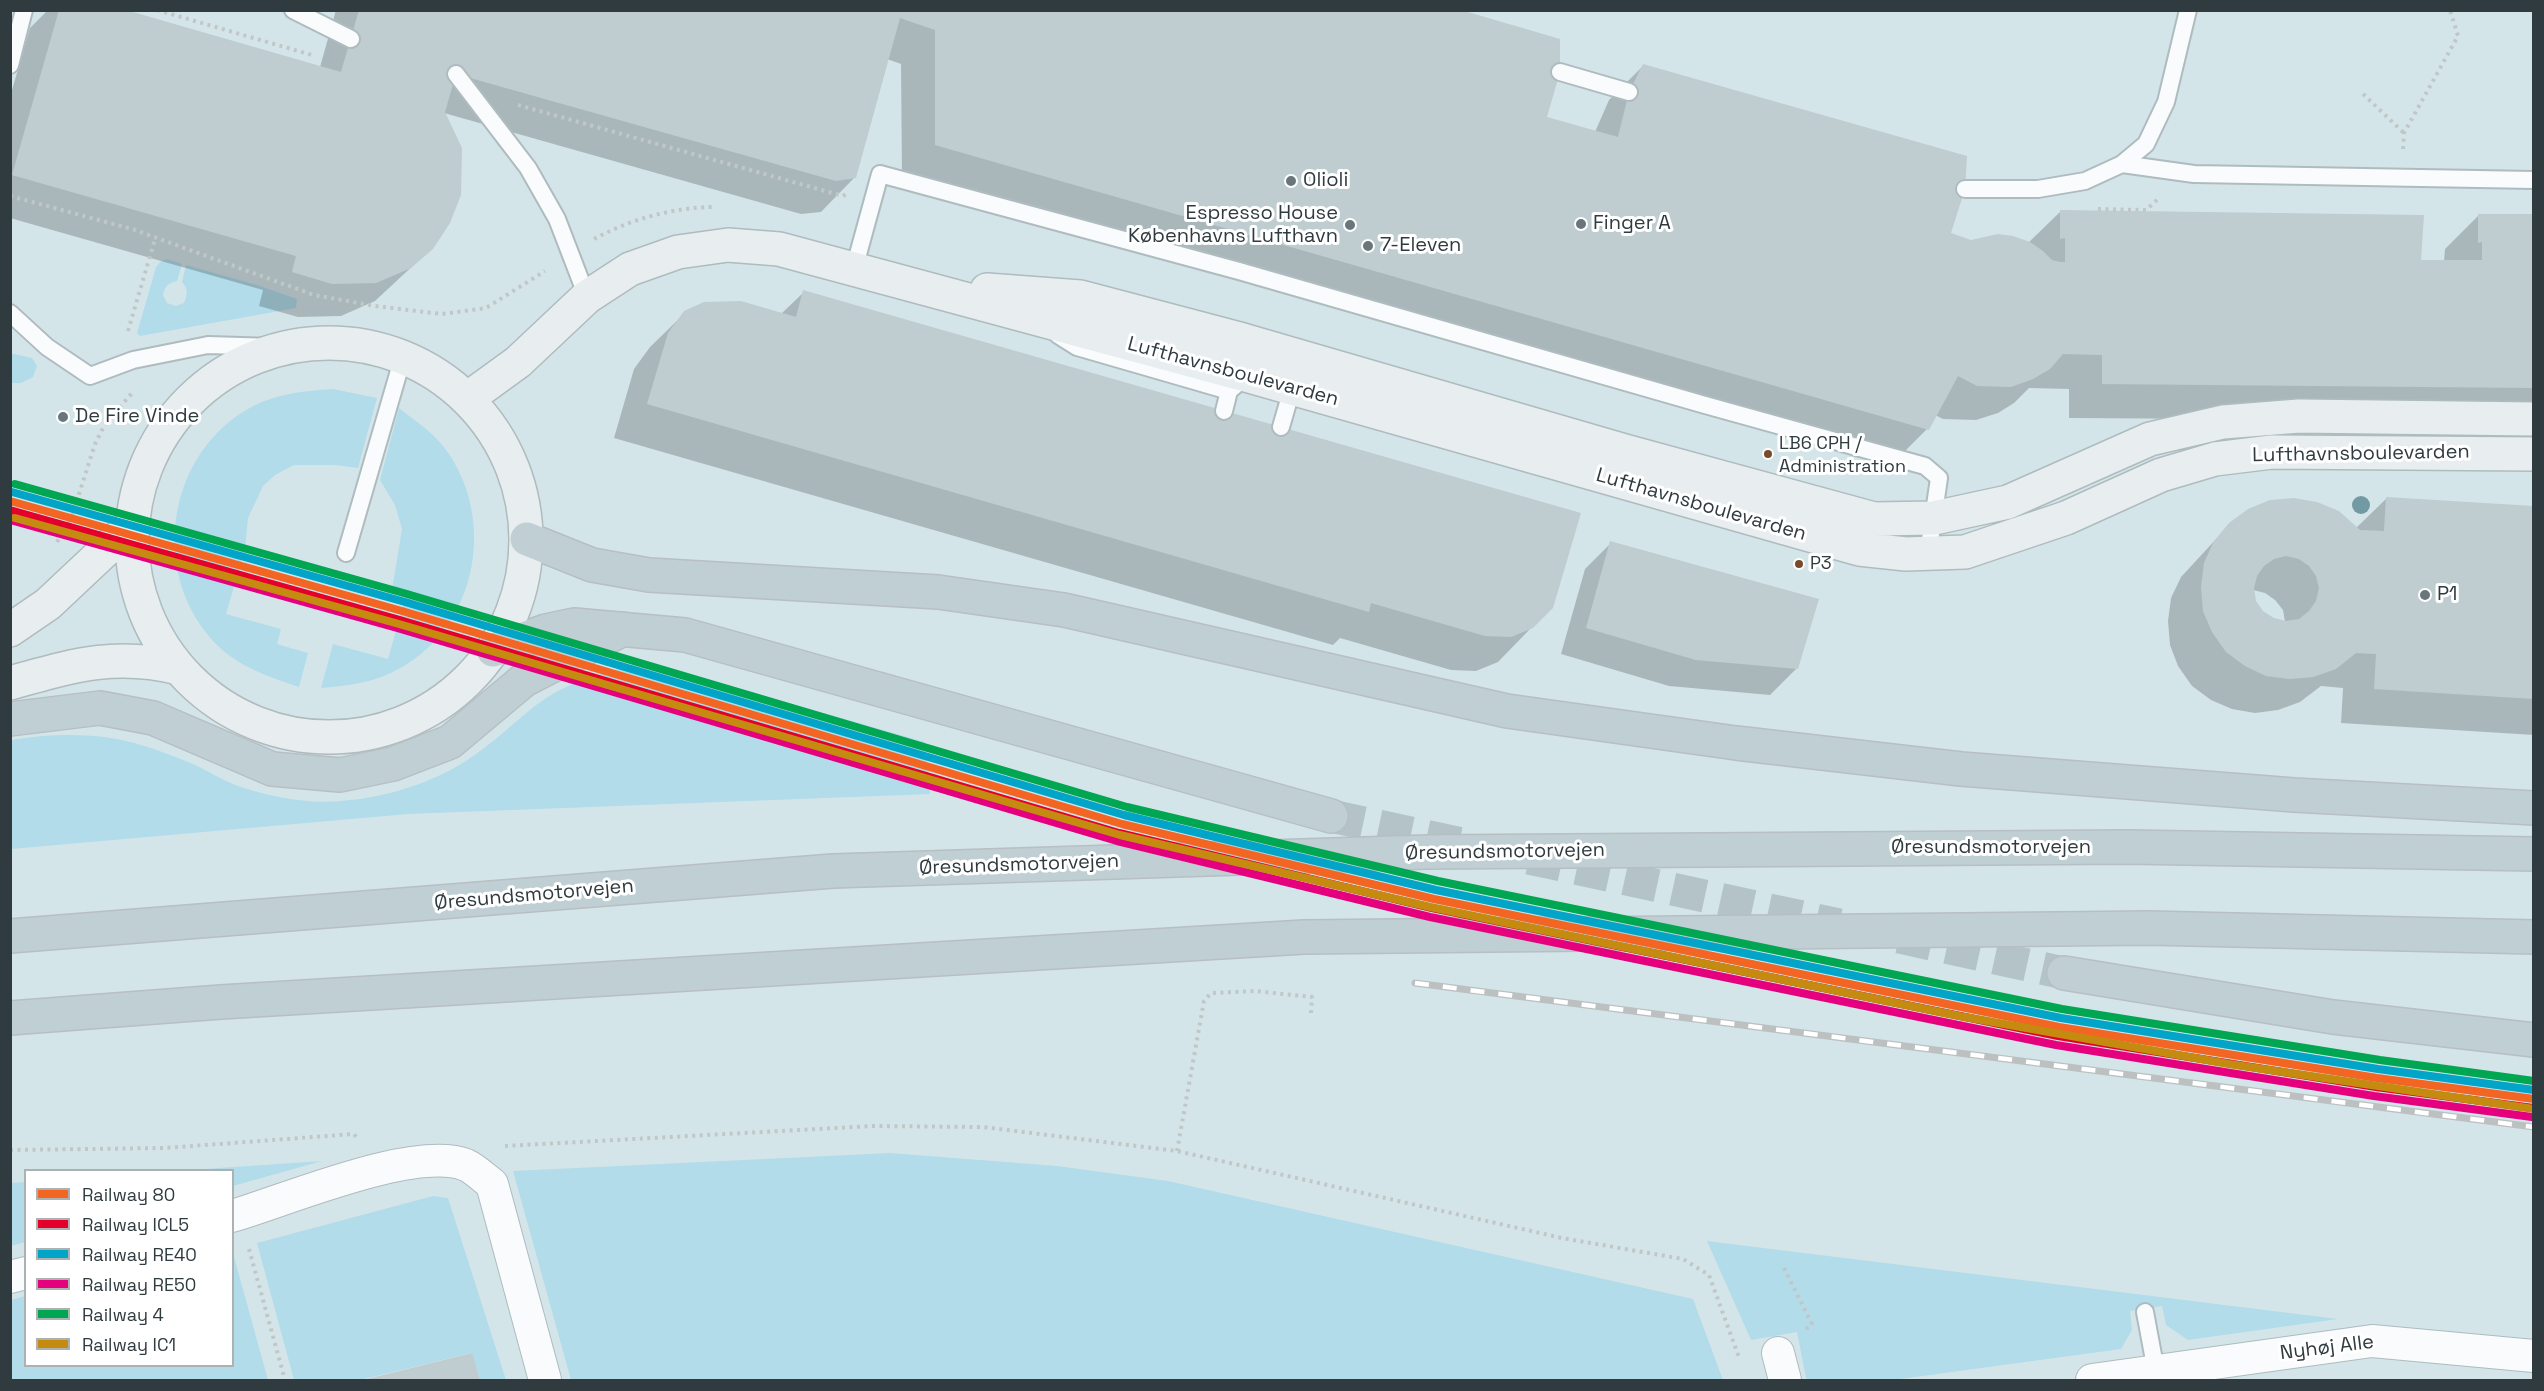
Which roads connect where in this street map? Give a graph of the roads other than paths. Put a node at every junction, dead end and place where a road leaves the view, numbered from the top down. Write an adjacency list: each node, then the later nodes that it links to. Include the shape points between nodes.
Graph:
1 (24, 10): 5 (lane)
2 (293, 10): 4 (lane)
3 (2188, 10): 9 (lane, via 2166,102 2146,144)
4 (351, 39)
5 (10, 65)
6 (1560, 72): 8 (lane)
7 (456, 74): 14 (lane, via 528,168 556,219)
8 (1629, 92)
9 (2122, 164): 10 (lane, via 2194,174); 11 (lane, via 2085,181 2038,189)
10 (2534, 180)
11 (1965, 189)
12 (854, 269): 13 (street, Lufthavnsboulevarden); 14 (street, Lufthavnsboulevarden, via 779,249 728,244 678,252 630,269); 28 (lane, via 880,174 1250,274 1925,466 1939,478)
13 (910, 285): 18 (street, Lufthavnsboulevarden, via 1080,297); 22 (street, Lufthavnsboulevarden, via 1030,317)
14 (587, 297): 23 (street, Lufthavnsboulevarden, via 519,362)
15 (10, 313): 17 (lane)
16 (10, 328): 17 (lane)
17 (28, 332): 19 (lane, via 90,376 133,360 208,345)
18 (1261, 345): 21 (street, Lufthavnsboulevarden); 22 (lane)
19 (274, 347): 20 (street, via 362,346); 29 (street, via 242,361 184,406 158,442 141,482)
20 (403, 357): 23 (street, via 436,374); 31 (lane)
21 (1297, 373): 22 (street, Lufthavnsboulevarden); 26 (lane); 28 (street, Lufthavnsboulevarden, via 1874,519); 32 (street, Lufthavnsboulevarden, via 1859,549)
22 (1238, 383): 24 (lane)
23 (467, 399): 30 (street, via 493,429 511,463 523,500)
24 (1224, 411)
25 (2534, 419): 28 (street, Lufthavnsboulevarden, via 2299,416 2223,422 2150,439 2008,502)
26 (1281, 427)
27 (2527, 455): 32 (street, Lufthavnsboulevarden, via 2272,452 2215,459 2161,475 2023,534 1965,552)
28 (1934, 518): 32 (lane)
29 (132, 525): 34 (street, via 48,604); 36 (street, via 133,564 142,601 157,636)
30 (527, 539): 35 (street, via 524,578 512,615); 39 (highway, via 592,565 649,575 938,592 1064,610 1507,711 1725,741 1961,769 2294,795)
31 (346, 553)
32 (1928, 554)
33 (623, 629): 35 (highway, via 574,625); 38 (highway, via 524,680 450,742 393,764 340,776 272,769 153,718 100,708); 40 (highway, via 685,635)
34 (10, 630)
35 (494, 650): 36 (street, via 468,681 436,706 400,724 361,735 320,737 280,731 242,717 208,696)
36 (179, 668): 37 (street, via 149,660 99,661)
37 (10, 683)
38 (10, 718)
39 (2534, 808)
40 (1331, 816)
41 (2534, 854): 42 (highway, Øresundsmotorvejen, via 2128,847 1439,852 845,870)
42 (10, 936)
43 (2534, 937): 45 (highway, via 2149,928 1304,937)
44 (2064, 973): 46 (highway, via 2333,1017)
45 (10, 1018)
46 (2534, 1040)
47 (236, 1214): 51 (street, via 384,1167 442,1160 467,1165 492,1184)
48 (2145, 1312): 50 (lane)
49 (2534, 1356): 50 (street, Nyhøj Alle, via 2372,1341)
50 (2156, 1371): 52 (street, Nyhøj Alle)
51 (545, 1380)
52 (2092, 1380)

